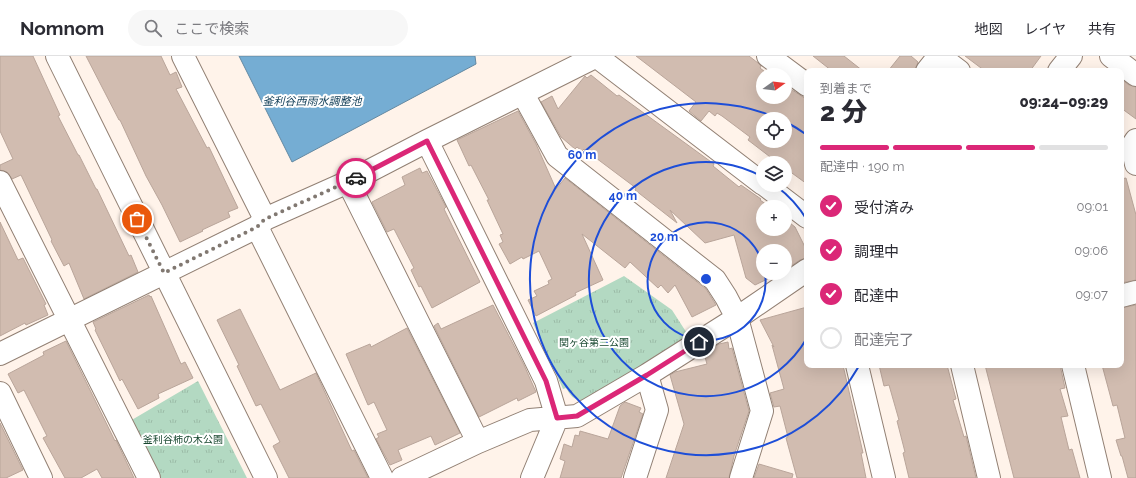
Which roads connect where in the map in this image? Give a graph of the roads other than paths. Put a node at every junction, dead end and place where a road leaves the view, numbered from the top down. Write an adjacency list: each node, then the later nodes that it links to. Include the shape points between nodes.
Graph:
1 (57, 56): 24 (street)
2 (183, 56): 22 (street)
3 (596, 56): 13 (street); 17 (street)
4 (768, 56): 12 (street)
5 (939, 56): 8 (street); 9 (street)
6 (1071, 56): 10 (street)
7 (1111, 56): 11 (street)
8 (929, 68)
9 (954, 68)
10 (1061, 68)
11 (1136, 75)
12 (804, 83)
13 (523, 94): 15 (street); 27 (street, via 557,156 715,280)
14 (1136, 140): 16 (street, via 1132,146)
15 (427, 141): 19 (street); 35 (street, via 546,381)
16 (1136, 164)
17 (756, 178)
18 (0, 182): 28 (street)
19 (348, 182): 22 (street); 36 (street)
20 (774, 192): 21 (street)
21 (804, 215)
22 (261, 223): 24 (street); 40 (street)
23 (804, 272): 27 (street)
24 (164, 273): 28 (street); 39 (street)
25 (1136, 292): 26 (street)
26 (1124, 295)
27 (738, 318): 33 (street); 44 (street, via 762,411)
28 (69, 320): 29 (street); 38 (street)
29 (0, 354)
30 (858, 368): 45 (street)
31 (963, 368): 46 (street)
32 (1074, 368): 47 (street)
33 (647, 375): 35 (street, via 577,416); 43 (street, via 657,410)
34 (0, 393): 37 (street)
35 (557, 418): 36 (street, via 530,420); 42 (street)
36 (478, 442): 41 (street)
37 (41, 478)
38 (149, 478)
39 (266, 478)
40 (382, 478)
41 (402, 478)
42 (532, 478)
43 (635, 478)
44 (741, 478)
45 (884, 478)
46 (988, 478)
47 (1100, 478)

